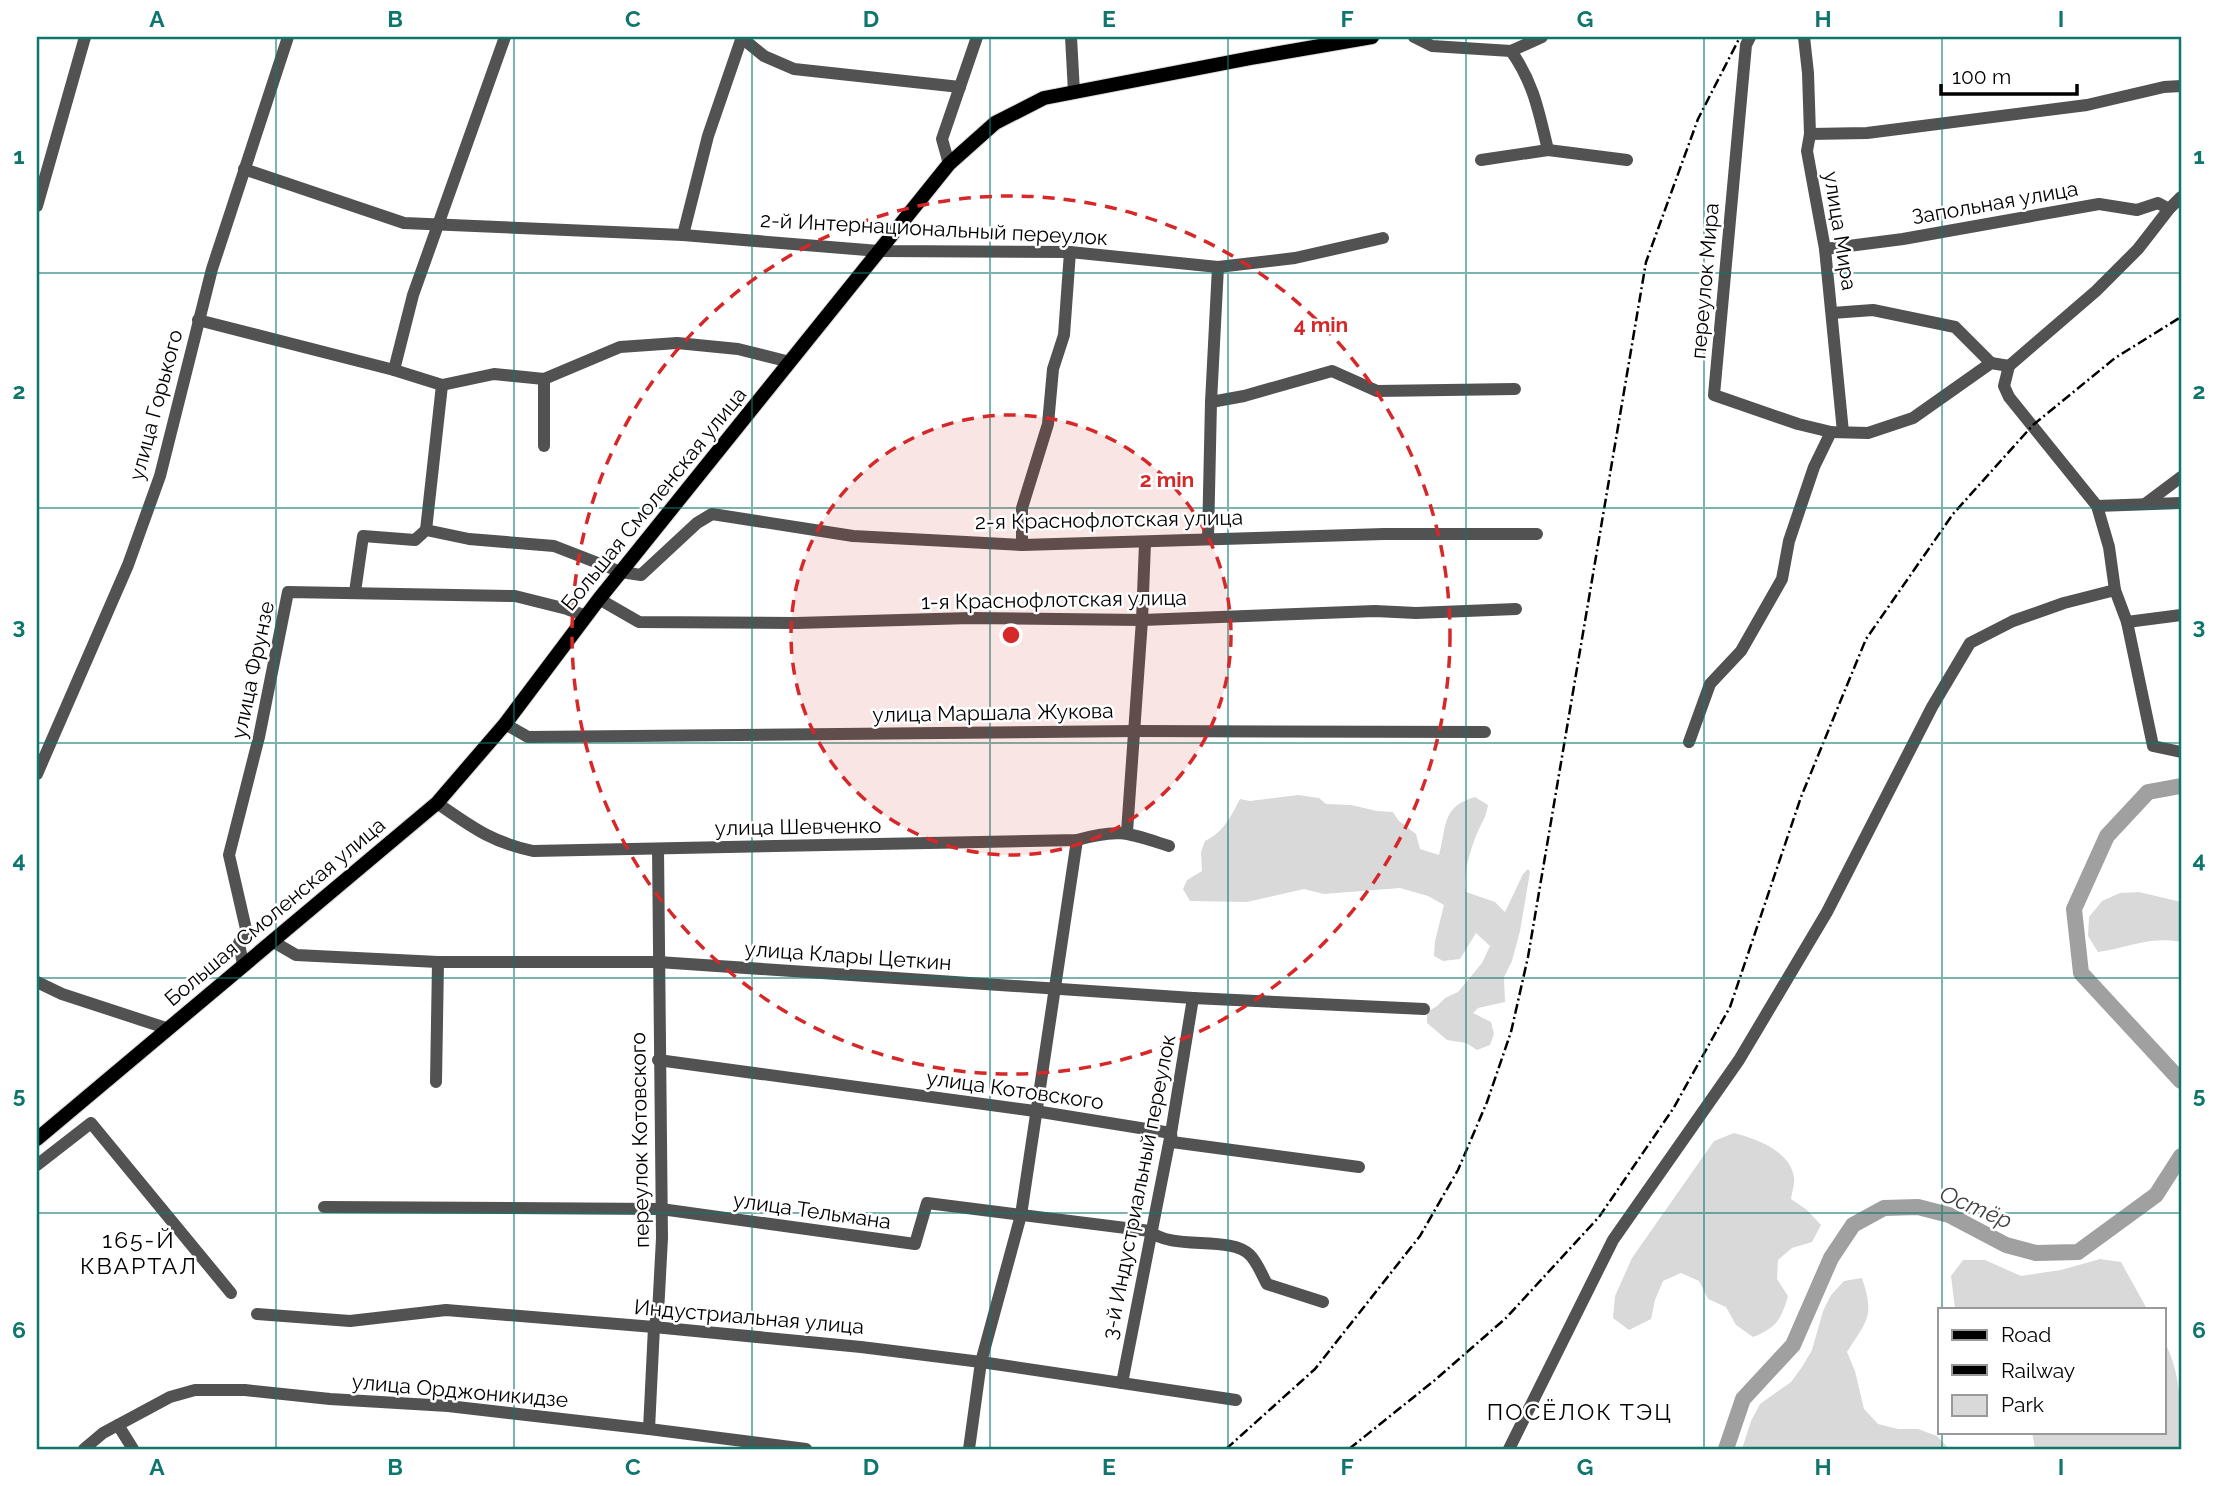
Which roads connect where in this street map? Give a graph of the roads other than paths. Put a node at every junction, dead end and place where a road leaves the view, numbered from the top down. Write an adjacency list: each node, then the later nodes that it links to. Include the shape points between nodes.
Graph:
1 (85, 37): 23 (street)
2 (288, 37): 21 (street, улица Горького)
3 (505, 37): 25 (street)
4 (742, 37): 13 (street, via 764,55 794,69); 26 (street, via 708,136)
5 (977, 37): 13 (street)
6 (1071, 37): 15 (street)
7 (1372, 37): 15 (main road, Большая Смоленская улица)
8 (1414, 37): 12 (street, via 1433,47)
9 (1542, 37): 12 (street)
10 (1750, 37): 42 (street, переулок Мира, via 1714,395 1798,424)
11 (1804, 37): 16 (street, улица Мира)
12 (1511, 51): 17 (street, via 1528,79)
13 (960, 86): 20 (street, via 942,139)
14 (2181, 86): 16 (street, via 2087,105 1867,133)
15 (1074, 92): 20 (main road, Большая Смоленская улица, via 1044,98 995,124)
16 (1810, 134): 28 (street, улица Мира, via 1807,151)
17 (1548, 150): 18 (street); 19 (street)
18 (1480, 160)
19 (1627, 160)
20 (949, 164): 29 (main road, Большая Смоленская улица)
21 (244, 169): 25 (street, 2-й Интернациональный переулок, via 404,223); 33 (street, улица Горького)
22 (2181, 197): 24 (street)
23 (37, 206)
24 (2169, 209): 28 (street, Запольная улица, via 2158,203 2137,210 2099,204); 36 (street, via 2096,291)
25 (439, 225): 26 (street, 2-й Интернациональный переулок); 37 (street, via 413,295)
26 (683, 235): 29 (street, 2-й Интернациональный переулок)
27 (1383, 238): 31 (street, 2-й Интернациональный переулок, via 1295,258)
28 (1825, 249): 32 (street, улица Мира)
29 (879, 251): 30 (street, 2-й Интернациональный переулок); 34 (main road, Большая Смоленская улица)
30 (1070, 252): 31 (street, 2-й Интернациональный переулок); 52 (street, via 1064,335 1052,369 1048,425 1022,508)
31 (1218, 267): 41 (street)
32 (1832, 313): 35 (street, via 1873,310 1955,327); 42 (street, улица Мира)
33 (198, 320): 37 (street); 67 (street, улица Горького, via 160,476 128,565)
34 (790, 362): 38 (street, via 738,349 677,343 620,347); 53 (main road, Большая Смоленская улица)
35 (1991, 363): 36 (street); 42 (street, via 1913,418 1868,433)
36 (2009, 366): 47 (street, via 2004,386 2009,397)
37 (394, 370): 39 (street)
38 (544, 379): 39 (street, via 494,374); 43 (street)
39 (442, 385): 48 (street)
40 (1515, 389): 41 (street, via 1377,391 1332,371)
41 (1211, 402): 50 (street)
42 (1837, 432): 65 (street, via 1814,467 1789,541 1782,579 1741,651 1710,684)
43 (544, 446)
44 (2181, 477): 46 (street)
45 (2181, 503): 46 (street)
46 (2144, 504): 47 (street)
47 (2097, 506): 54 (street)
48 (426, 530): 53 (street, via 469,539 554,546); 55 (street, via 415,540 363,536)
49 (1537, 534): 50 (street, 2-я Краснофлотская улица)
50 (1208, 540): 51 (street, 2-я Краснофлотская улица)
51 (1145, 543): 52 (street, 2-я Краснофлотская улица); 60 (street)
52 (1022, 545): 53 (street, 2-я Краснофлотская улица, via 853,536 712,514 640,575)
53 (621, 572): 56 (main road, Большая Смоленская улица)
54 (2115, 590): 61 (street); 106 (street, via 2013,621 1970,643 1932,706 1827,912 1746,1049 1614,1240)
55 (355, 592): 59 (street, улица Фрунзе, via 515,596); 76 (street, улица Фрунзе, via 288,592 229,855 246,929 239,943)
56 (599, 599): 59 (main road, Большая Смоленская улица); 60 (street, 1-я Краснофлотская улица, via 639,622)
57 (1516, 609): 60 (street, 1-я Краснофлотская улица)
58 (2181, 615): 61 (street)
59 (586, 616): 62 (main road, Большая Смоленская улица)
60 (1143, 621): 63 (street)
61 (2127, 622): 66 (street, via 2153,746)
62 (505, 724): 63 (street, улица Маршала Жукова, via 528,737); 68 (main road, Большая Смоленская улица)
63 (1135, 731): 64 (street, улица Маршала Жукова); 69 (street)
64 (1485, 733)
65 (1689, 742)
66 (2181, 752)
67 (37, 774)
68 (437, 803): 72 (street, улица Шевченко, via 481,833 533,851); 73 (main road, Большая Смоленская улица)
69 (1127, 832): 70 (street, улица Шевченко); 71 (street, улица Шевченко)
70 (1077, 840): 72 (street, улица Шевченко); 78 (street)
71 (1169, 846)
72 (658, 849): 75 (street, переулок Котовского)
73 (272, 941): 74 (street, улица Клары Цеткин, via 296,955); 76 (main road, Большая Смоленская улица)
74 (438, 962): 75 (street, улица Клары Цеткин); 83 (street)
75 (658, 962): 78 (street, улица Клары Цеткин); 82 (street, переулок Котовского)
76 (243, 965): 81 (main road, Большая Смоленская улица)
77 (37, 982): 81 (street)
78 (1054, 989): 79 (street, улица Клары Цеткин); 84 (street)
79 (1193, 998): 80 (street, улица Клары Цеткин); 85 (street, 3-й Индустриальный переулок)
80 (1424, 1009)
81 (169, 1030): 86 (main road, Большая Смоленская улица)
82 (659, 1060): 84 (street, улица Котовского); 90 (street, переулок Котовского)
83 (436, 1082)
84 (1035, 1111): 85 (street, улица Котовского); 91 (street)
85 (1171, 1133): 88 (street, улица Котовского, via 1172,1142); 92 (street, 3-й Индустриальный переулок)
86 (37, 1139)
87 (37, 1165): 93 (street, via 91,1123)
88 (1359, 1167)
89 (324, 1207): 90 (street, улица Тельмана)
90 (661, 1209): 91 (street, улица Тельмана, via 915,1244 927,1203); 96 (street, переулок Котовского)
91 (1021, 1215): 92 (street, улица Тельмана); 97 (street)
92 (1150, 1231): 94 (street, улица Тельмана, via 1250,1253 1267,1283); 98 (street, 3-й Индустриальный переулок)
93 (231, 1293)
94 (1323, 1302)
95 (257, 1314): 96 (street, Индустриальная улица, via 350,1321 446,1310)
96 (654, 1327): 97 (street, Индустриальная улица); 101 (street, переулок Котовского)
97 (981, 1362): 98 (street, Индустриальная улица); 105 (street)
98 (1122, 1383): 99 (street, Индустриальная улица)
99 (1236, 1400)
100 (118, 1425): 101 (street, улица Орджоникидзе, via 170,1397 195,1390 245,1390 437,1405); 102 (street, улица Орджоникидзе); 103 (street)
101 (649, 1429): 104 (street, улица Орджоникидзе)
102 (84, 1449)
103 (133, 1449)
104 (806, 1449)
105 (969, 1449)
106 (1509, 1449)

